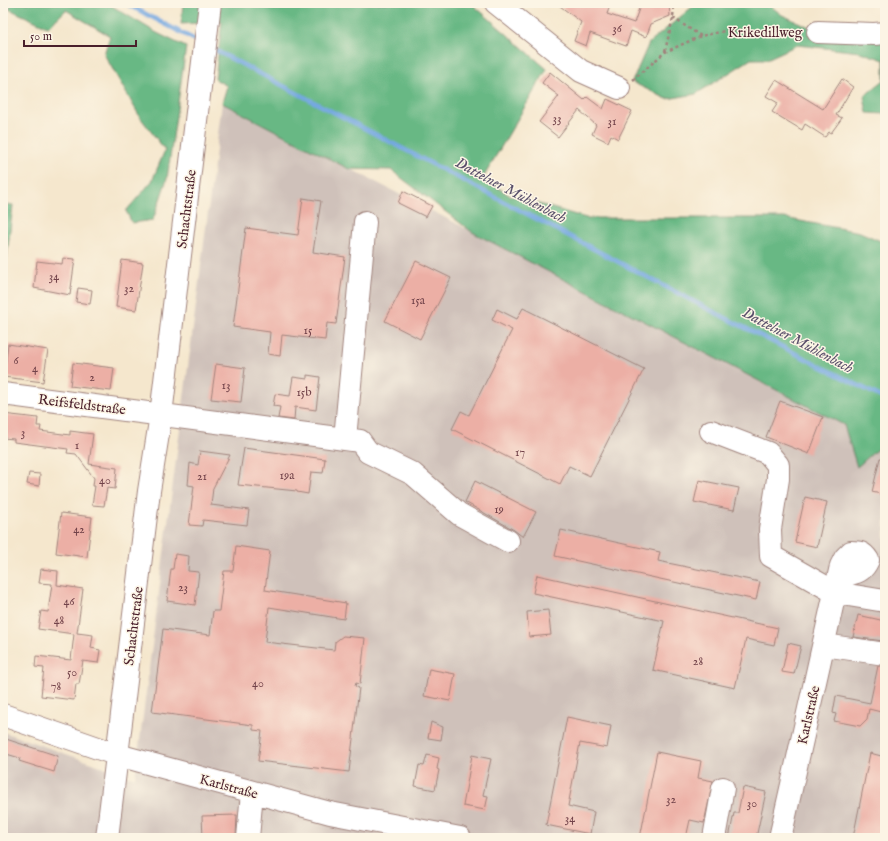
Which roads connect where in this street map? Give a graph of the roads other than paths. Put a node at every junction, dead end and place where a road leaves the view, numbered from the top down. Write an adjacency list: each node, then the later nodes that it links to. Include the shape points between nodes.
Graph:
1 (210, 3): 8 (street, Schachtstraße)
2 (496, 3): 5 (street, via 581,71)
3 (818, 32): 4 (street, Krikedillweg)
4 (885, 33)
5 (619, 88)
6 (364, 222): 10 (street)
7 (3, 394): 8 (street, Reifsfeldstraße)
8 (161, 415): 10 (street); 18 (street, Schachtstraße, via 149,491)
9 (711, 431): 13 (street, via 768,453 778,465 770,529 771,556)
10 (353, 440): 11 (street, via 368,452 413,474 459,514)
11 (508, 541)
12 (842, 566): 13 (street, Karlstraße)
13 (836, 593): 14 (street); 15 (street, Karlstraße)
14 (885, 601)
15 (824, 645): 16 (street); 25 (street, Karlstraße)
16 (885, 654)
17 (3, 715): 18 (street, Karlstraße)
18 (118, 755): 20 (street, Karlstraße); 21 (street, Schachtstraße)
19 (724, 788): 24 (street)
20 (252, 792): 22 (street); 23 (street, Karlstraße, via 330,813)
21 (107, 838)
22 (248, 838)
23 (460, 838)
24 (714, 838)
25 (780, 838)

